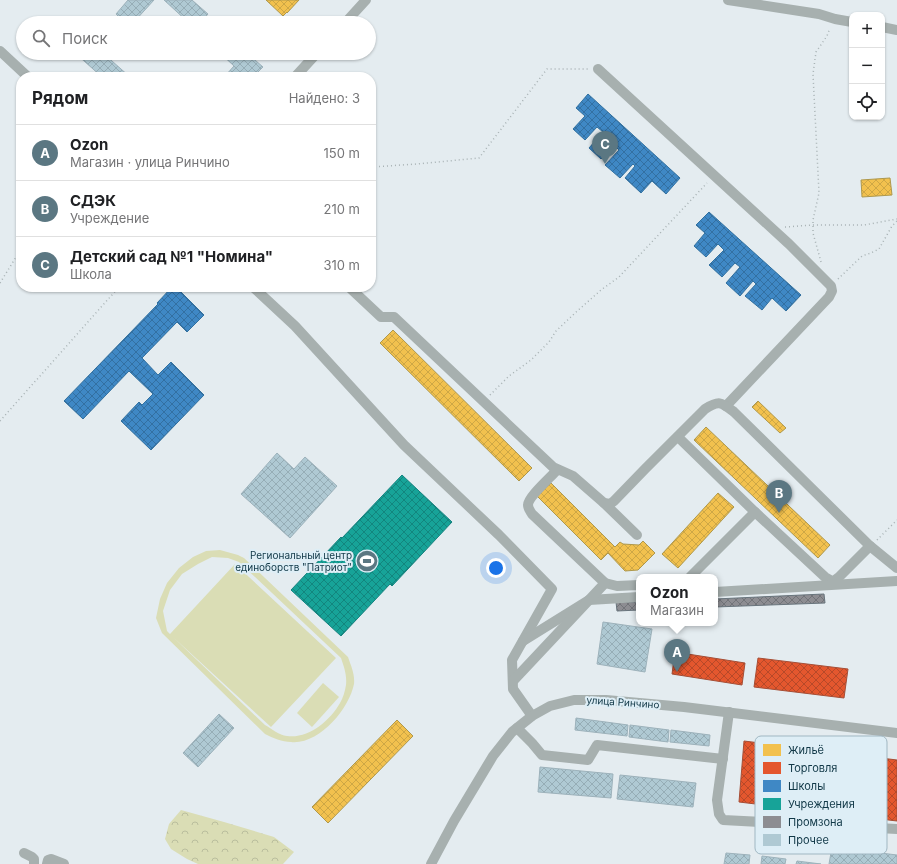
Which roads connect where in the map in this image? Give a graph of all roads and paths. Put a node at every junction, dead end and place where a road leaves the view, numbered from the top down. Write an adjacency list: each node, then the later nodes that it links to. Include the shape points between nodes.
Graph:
1 (366, 0): 3 (street)
2 (728, 0): 4 (street, via 819,14)
3 (351, 16)
4 (834, 19): 5 (street); 16 (path, via 816,52 813,74 819,193)
5 (849, 22)
6 (885, 28): 7 (street)
7 (897, 30)
8 (0, 51): 11 (street)
9 (311, 60): 12 (street)
10 (598, 69): 13 (path, via 547,69 479,158); 14 (street)
11 (23, 72)
12 (300, 72)
13 (376, 167)
14 (714, 175): 19 (street); 25 (path, via 619,277 600,290 556,331 531,360)
15 (897, 220): 16 (path, via 864,225); 21 (path, via 879,249 862,256)
16 (813, 225): 17 (path); 19 (path)
17 (783, 228)
18 (16, 257): 20 (path)
19 (823, 278): 21 (street)
20 (0, 283)
21 (831, 286): 26 (street, via 829,296)
22 (115, 292): 27 (path)
23 (258, 292): 43 (street, via 295,326 404,445 552,589)
24 (354, 292): 25 (street, via 381,317 394,317)
25 (483, 402): 29 (street)
26 (726, 406): 28 (street, via 712,404); 34 (street)
27 (0, 421)
28 (678, 437): 30 (street, via 614,501 610,504); 31 (street)
29 (557, 470): 30 (street, via 573,476); 38 (street, via 531,498 529,509)
30 (604, 503): 33 (street)
31 (755, 512): 34 (street, via 832,581); 36 (street)
32 (897, 520): 34 (path)
33 (637, 535)
34 (870, 546): 35 (street)
35 (897, 568)
36 (693, 574)
37 (897, 581): 40 (street)
38 (605, 583): 39 (street, via 617,586); 42 (street)
39 (636, 585)
40 (718, 592)
41 (636, 597): 42 (street)
42 (589, 600): 43 (street); 44 (street)
43 (522, 642): 44 (street, via 512,660)
44 (513, 681): 46 (street, via 513,689)
45 (730, 712): 46 (street, улица Ринчино, via 606,700 574,700 550,706); 48 (street, улица Ринчино); 49 (street)
46 (532, 716): 47 (street, улица Ринчино)
47 (517, 728): 49 (street, via 542,755 588,760 597,745); 57 (street, улица Ринчино, via 493,756)
48 (897, 733)
49 (723, 760): 50 (street, via 717,800 719,814 723,820)
50 (755, 822)
51 (887, 828): 52 (street)
52 (897, 829)
53 (24, 853): 54 (street, via 34,859)
54 (34, 864)
55 (47, 864): 56 (street, via 51,859)
56 (64, 864)
57 (431, 864)

